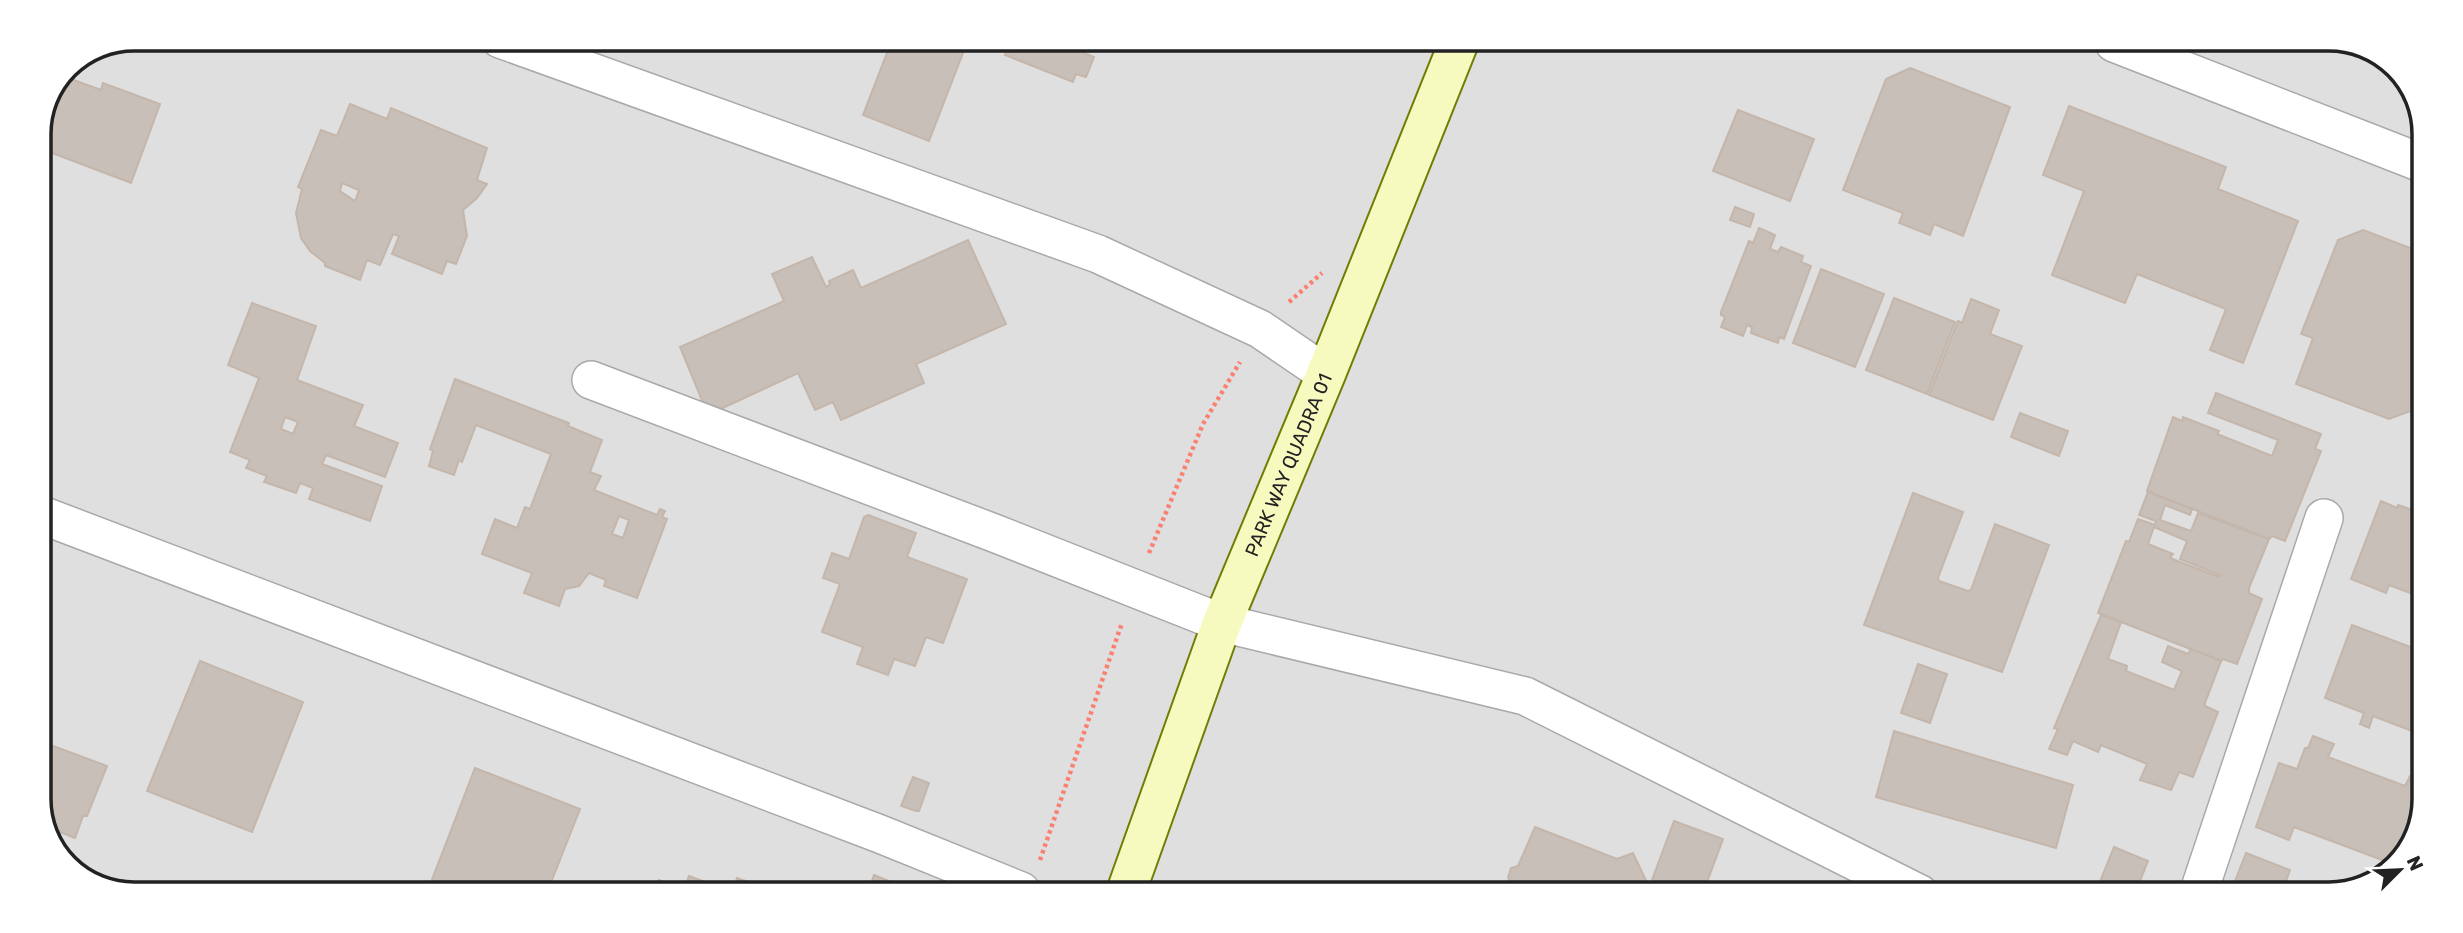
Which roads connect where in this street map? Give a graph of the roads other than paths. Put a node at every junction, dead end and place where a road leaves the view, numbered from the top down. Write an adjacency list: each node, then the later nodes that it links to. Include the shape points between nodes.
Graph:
1 (533, 51): 5 (street, via 1098,254 1259,329)
2 (1455, 51): 5 (street, PARK WAY QUADRA 01)
3 (2134, 51): 4 (street)
4 (2412, 159)
5 (1326, 373): 9 (street, PARK WAY QUADRA 01)
6 (591, 380): 9 (street)
7 (2324, 518): 13 (street)
8 (51, 519): 10 (street, via 880,834)
9 (1222, 623): 11 (street, PARK WAY QUADRA 01); 12 (street, via 1525,696)
10 (1030, 878)
11 (1130, 882)
12 (1896, 882)
13 (2201, 882)

